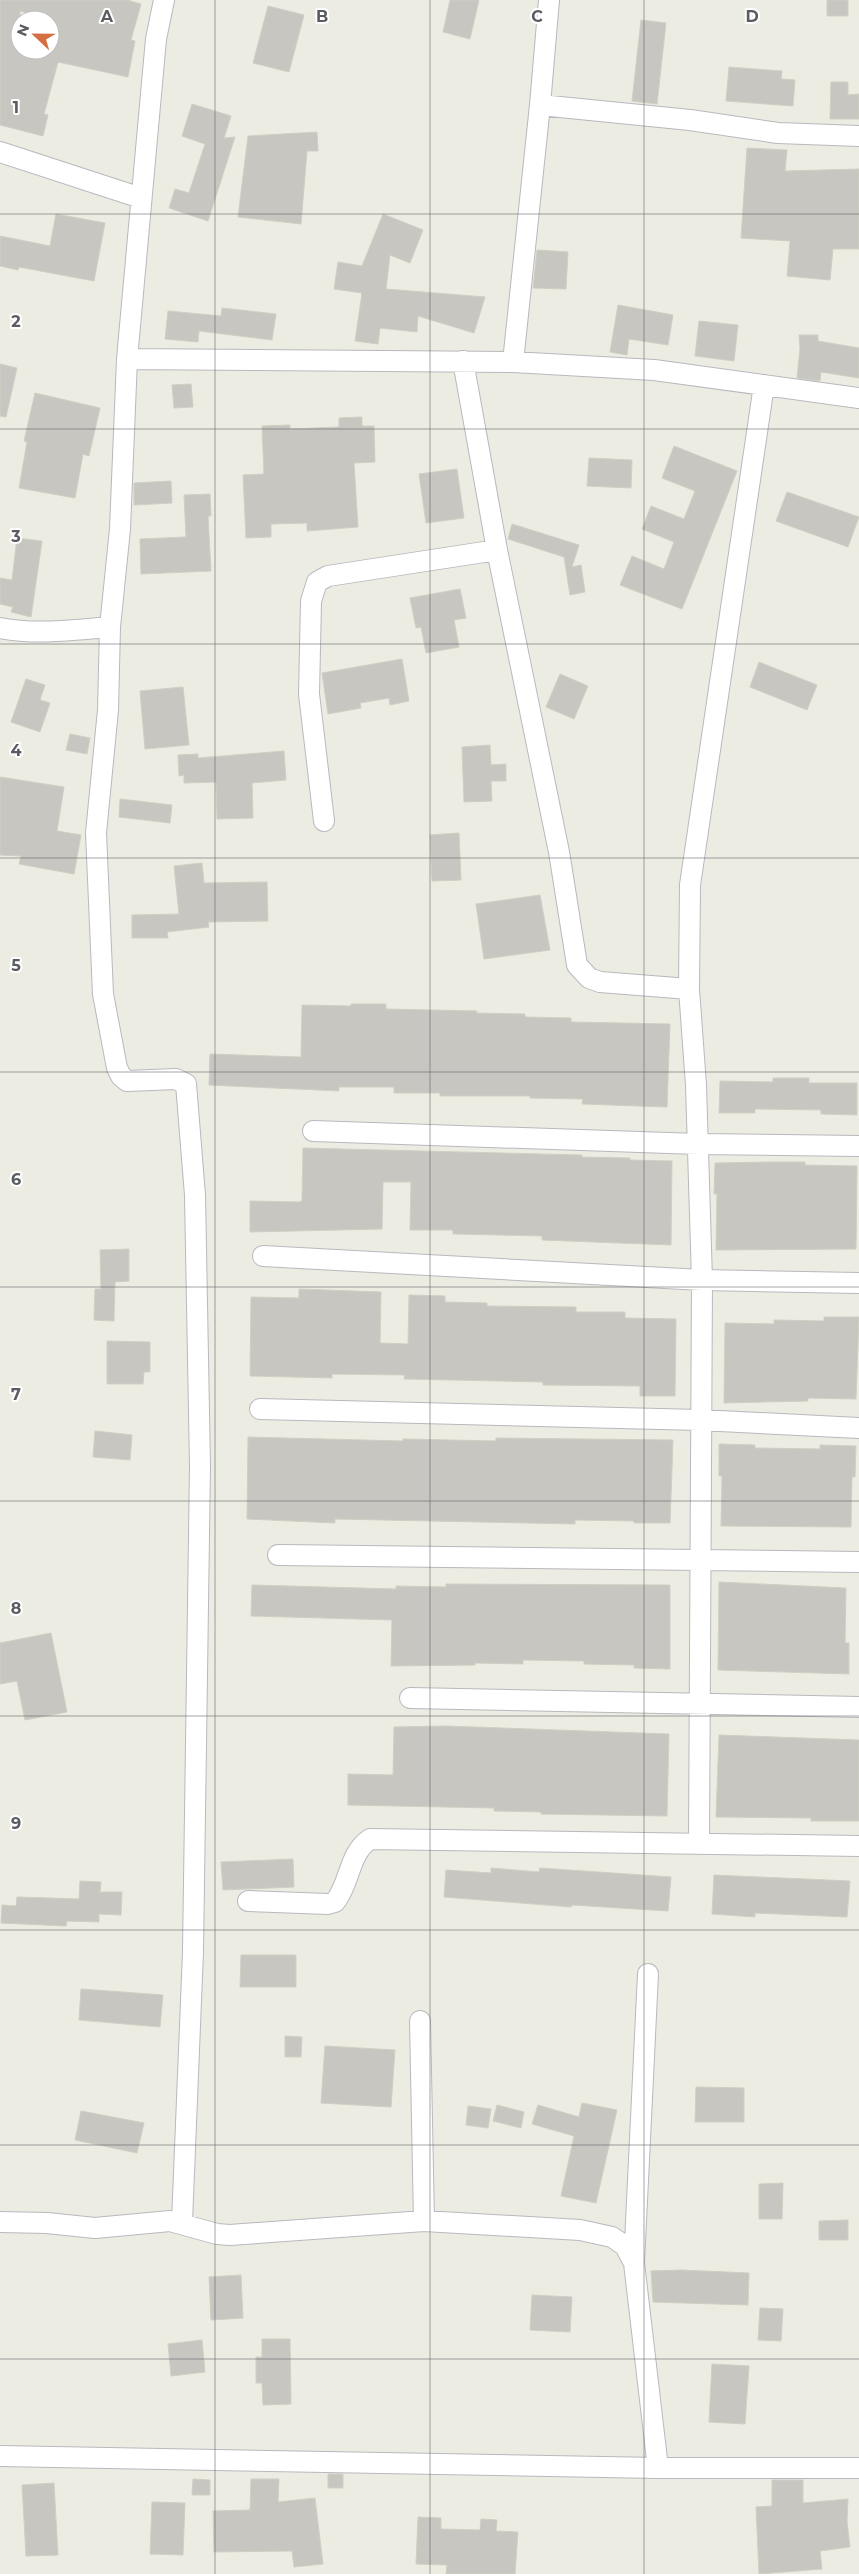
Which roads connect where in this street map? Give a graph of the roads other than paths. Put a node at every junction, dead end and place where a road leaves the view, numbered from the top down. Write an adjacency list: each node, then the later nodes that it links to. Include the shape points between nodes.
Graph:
1 (164, 0): 6 (street, via 156,39)
2 (549, 0): 3 (street)
3 (540, 105): 4 (street, via 690,120 778,133); 9 (street)
4 (859, 136)
5 (0, 152): 6 (street)
6 (141, 198): 7 (street)
7 (127, 358): 8 (street); 13 (street, via 120,529)
8 (463, 361): 9 (street); 12 (street)
9 (513, 362): 10 (street, via 654,370)
10 (764, 385): 11 (street); 16 (street, via 690,885)
11 (859, 398)
12 (496, 550): 15 (street, via 328,576 317,582 311,601 309,694); 16 (street, via 559,852 576,965 589,978 600,982)
13 (110, 627): 14 (street, via 47,632); 39 (street, via 108,710 96,833 102,994 121,1076 128,1081 176,1079 186,1084 195,1195 200,1466 193,1952)
14 (0, 628)
15 (324, 821)
16 (689, 989): 18 (street)
17 (313, 1131): 18 (street)
18 (698, 1144): 19 (street); 21 (street)
19 (859, 1146)
20 (263, 1256): 21 (street)
21 (702, 1280): 22 (street); 24 (street)
22 (859, 1282)
23 (260, 1409): 24 (street)
24 (700, 1420): 25 (street); 27 (street)
25 (859, 1428)
26 (278, 1555): 27 (street)
27 (699, 1559): 28 (street); 30 (street)
28 (859, 1562)
29 (410, 1698): 30 (street)
30 (699, 1705): 31 (street); 32 (street)
31 (859, 1707)
32 (699, 1844): 33 (street); 34 (street, via 370,1839 355,1853 335,1902)
33 (859, 1846)
34 (248, 1901)
35 (648, 1974): 40 (street)
36 (420, 2021): 37 (street)
37 (424, 2221): 39 (street, via 230,2235); 40 (street, via 580,2230 612,2238 625,2246)
38 (0, 2222): 39 (street, via 95,2228 144,2222)
39 (182, 2222)
40 (634, 2263): 42 (street)
41 (0, 2456): 42 (street)
42 (658, 2468): 43 (street)
43 (859, 2468)

